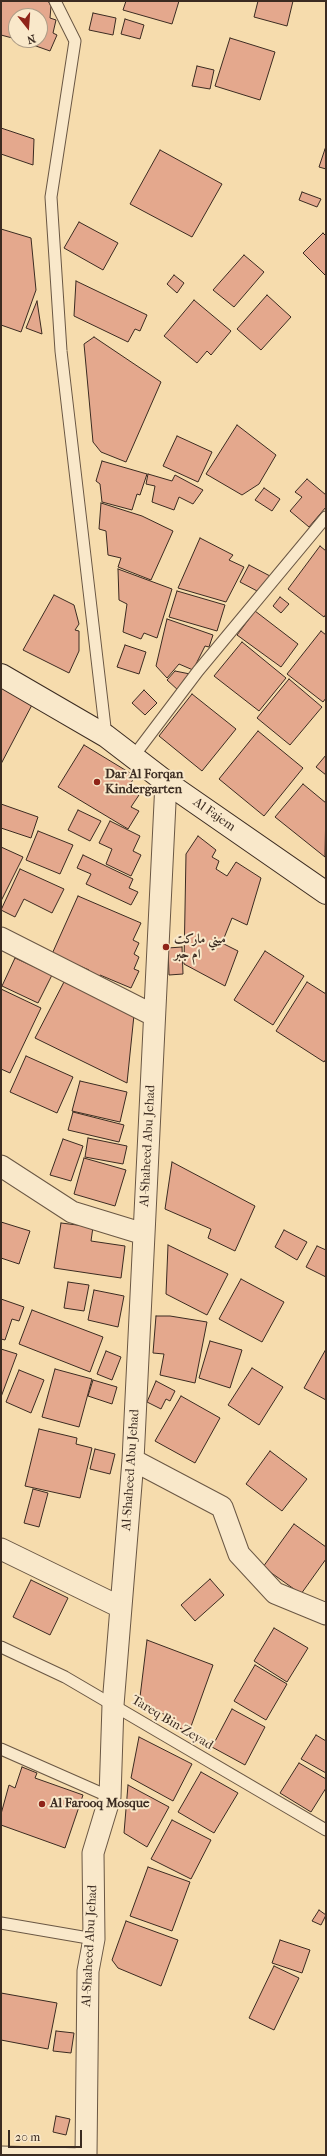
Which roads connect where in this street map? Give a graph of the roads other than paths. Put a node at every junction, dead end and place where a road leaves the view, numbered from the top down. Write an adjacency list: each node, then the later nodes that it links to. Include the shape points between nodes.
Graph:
1 (55, 1): 4 (lane, via 75,41 51,197 61,352)
2 (326, 517): 5 (lane, via 198,671)
3 (1, 676): 4 (main road, Al Fajem)
4 (106, 736): 5 (main road, Al Fajem)
5 (133, 757): 6 (main road, Al Fajem)
6 (166, 782): 7 (main road, Al Fajem); 9 (street, Al-Shaheed Abu Jehad)
7 (326, 893)
8 (1, 938): 9 (street)
9 (153, 1015): 11 (street, Al-Shaheed Abu Jehad)
10 (1, 1166): 11 (street, via 72,1212)
11 (144, 1234): 12 (street, Al-Shaheed Abu Jehad)
12 (133, 1460): 14 (street, Al-Shaheed Abu Jehad); 15 (street, via 222,1507 239,1554 275,1593)
13 (1, 1549): 14 (street)
14 (120, 1607): 17 (street, Al-Shaheed Abu Jehad)
15 (326, 1614)
16 (1, 1647): 17 (lane, Tareq Bin Zeyad, via 65,1677)
17 (114, 1705): 19 (street, Al-Shaheed Abu Jehad); 20 (lane, Tareq Bin Zeyad)
18 (1, 1749): 19 (lane)
19 (110, 1797): 22 (street, Al-Shaheed Abu Jehad, via 94,1854)
20 (326, 1830)
21 (1, 1923): 22 (lane)
22 (94, 1939): 24 (street, Al-Shaheed Abu Jehad, via 88,1971)
23 (1, 2152): 24 (lane)
24 (86, 2154)

